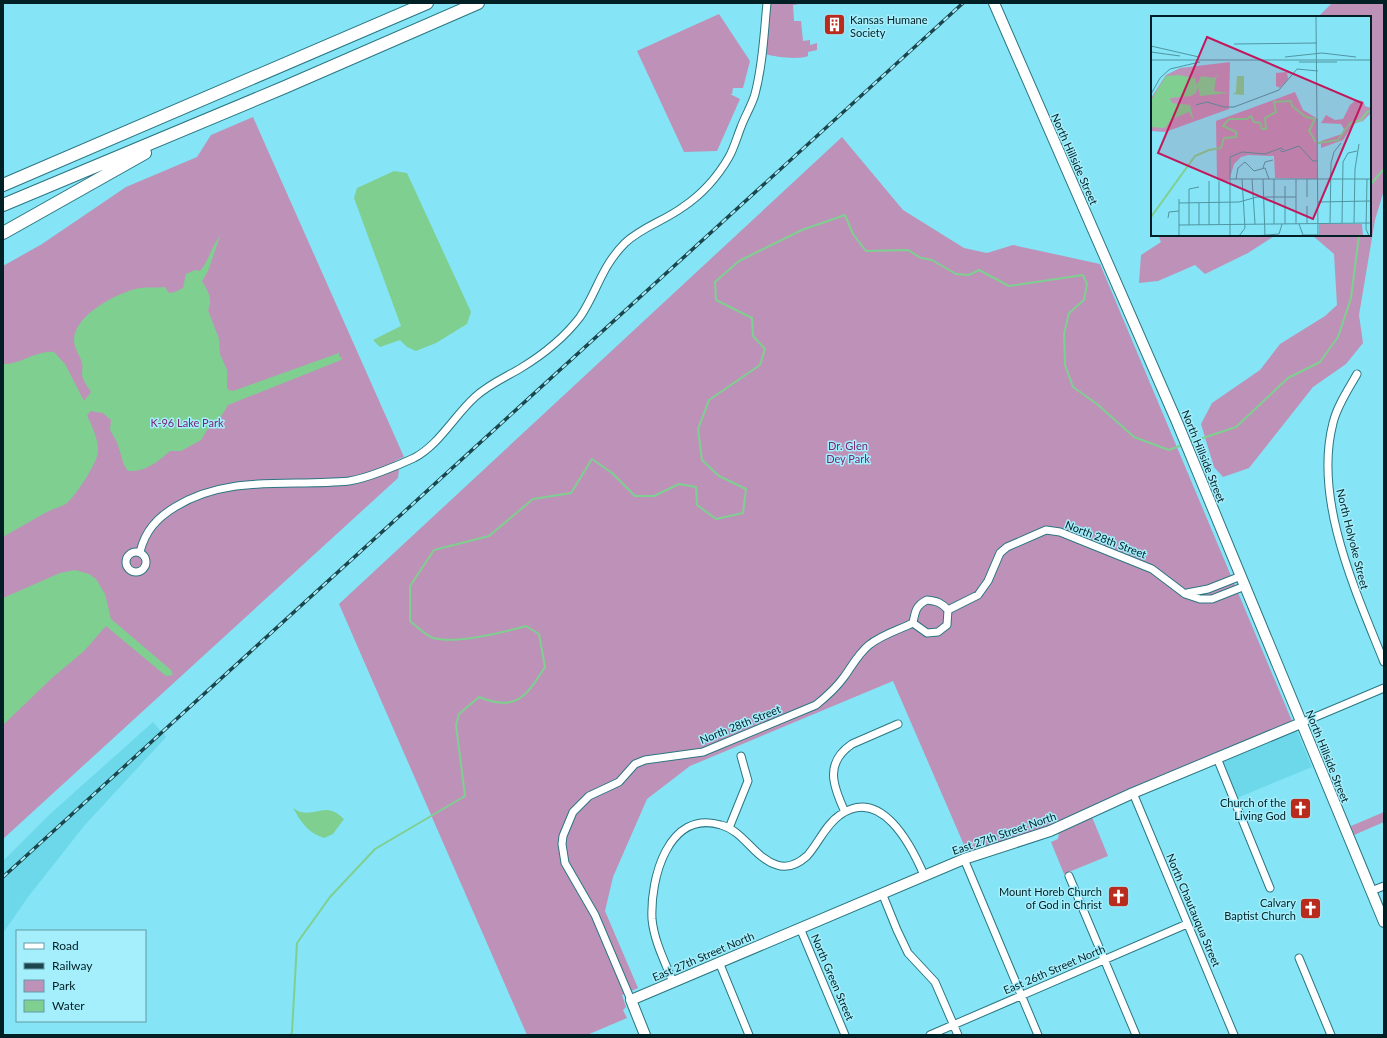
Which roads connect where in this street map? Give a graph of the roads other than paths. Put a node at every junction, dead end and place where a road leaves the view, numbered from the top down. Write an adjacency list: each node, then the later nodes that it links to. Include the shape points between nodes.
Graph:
1 (427, 3): 6 (highway)
2 (478, 3): 5 (highway)
3 (767, 3): 12 (street, via 762,60 755,95 730,156 717,174 683,208 639,232 625,244 605,267 581,315 542,355 476,396 429,447 414,458 352,480 251,484 209,490 162,515 151,526)
4 (994, 3): 13 (main road, North Hillside Street, via 1177,422)
5 (212, 117): 9 (highway); 10 (highway, via 133,158)
6 (42, 167): 7 (highway); 8 (highway)
7 (3, 182)
8 (3, 185)
9 (3, 204)
10 (3, 233)
11 (1357, 374): 18 (street, North Holyoke Street, via 1333,422 1327,462 1328,480 1354,588)
12 (140, 552)
13 (1241, 576): 14 (main road, North Hillside Street); 15 (street, via 1208,589)
14 (1245, 586): 15 (street, North 28th Street, via 1212,598 1200,599); 20 (main road, North Hillside Street)
15 (1185, 594): 16 (street, North 28th Street, via 1152,569 1060,532 1046,530 1007,547 998,558 988,581 978,595)
16 (948, 610): 17 (street, via 947,625 938,632 927,633); 17 (street, via 936,600 927,600 920,603 915,610)
17 (913, 624): 42 (street, North 28th Street, via 884,635 868,645 829,695 816,705 703,752 645,760 635,764 619,782 589,796 573,812 562,844 565,863 595,915)
18 (1384, 662)
19 (1384, 688): 20 (street, East 27th Street North)
20 (1301, 722): 23 (main road, East 27th Street North); 32 (main road, North Hillside Street)
21 (898, 724): 25 (street, via 852,744 837,760 833,776 834,786)
22 (741, 756): 26 (street, via 748,781)
23 (1217, 758): 24 (main road, East 27th Street North); 31 (street)
24 (1133, 793): 27 (main road, East 27th Street North, via 1050,831); 35 (street, North Chautauqua Street)
25 (845, 812): 26 (street, via 835,819 801,862 786,866 768,861); 28 (street, via 864,807 888,818 913,850)
26 (729, 828): 40 (street, via 703,822 689,826 676,835 660,862 653,894 652,918 658,946)
27 (964, 859): 28 (main road, East 27th Street North); 41 (street)
28 (924, 875): 33 (main road, East 27th Street North)
29 (1069, 876): 38 (street)
30 (1384, 886): 32 (street)
31 (1270, 888)
32 (1371, 891): 34 (main road, North Hillside Street)
33 (882, 893): 36 (main road, East 27th Street North); 43 (street, via 908,953 935,982)
34 (1384, 922)
35 (1187, 924): 38 (street, East 26th Street North); 51 (street, North Chautauqua Street)
36 (800, 928): 39 (main road, East 27th Street North); 46 (street, North Green Street)
37 (1299, 958): 52 (street)
38 (1104, 960): 41 (street, East 26th Street North); 50 (street)
39 (719, 962): 40 (main road, East 27th Street North); 45 (street)
40 (673, 982): 42 (main road, East 27th Street North)
41 (1022, 995): 43 (street, East 26th Street North); 49 (street)
42 (631, 1000): 44 (main road)
43 (954, 1024): 47 (street, East 26th Street North); 48 (street)
44 (645, 1035)
45 (749, 1035)
46 (846, 1035)
47 (930, 1035)
48 (958, 1035)
49 (1038, 1035)
50 (1136, 1035)
51 (1234, 1035)
52 (1332, 1035)

